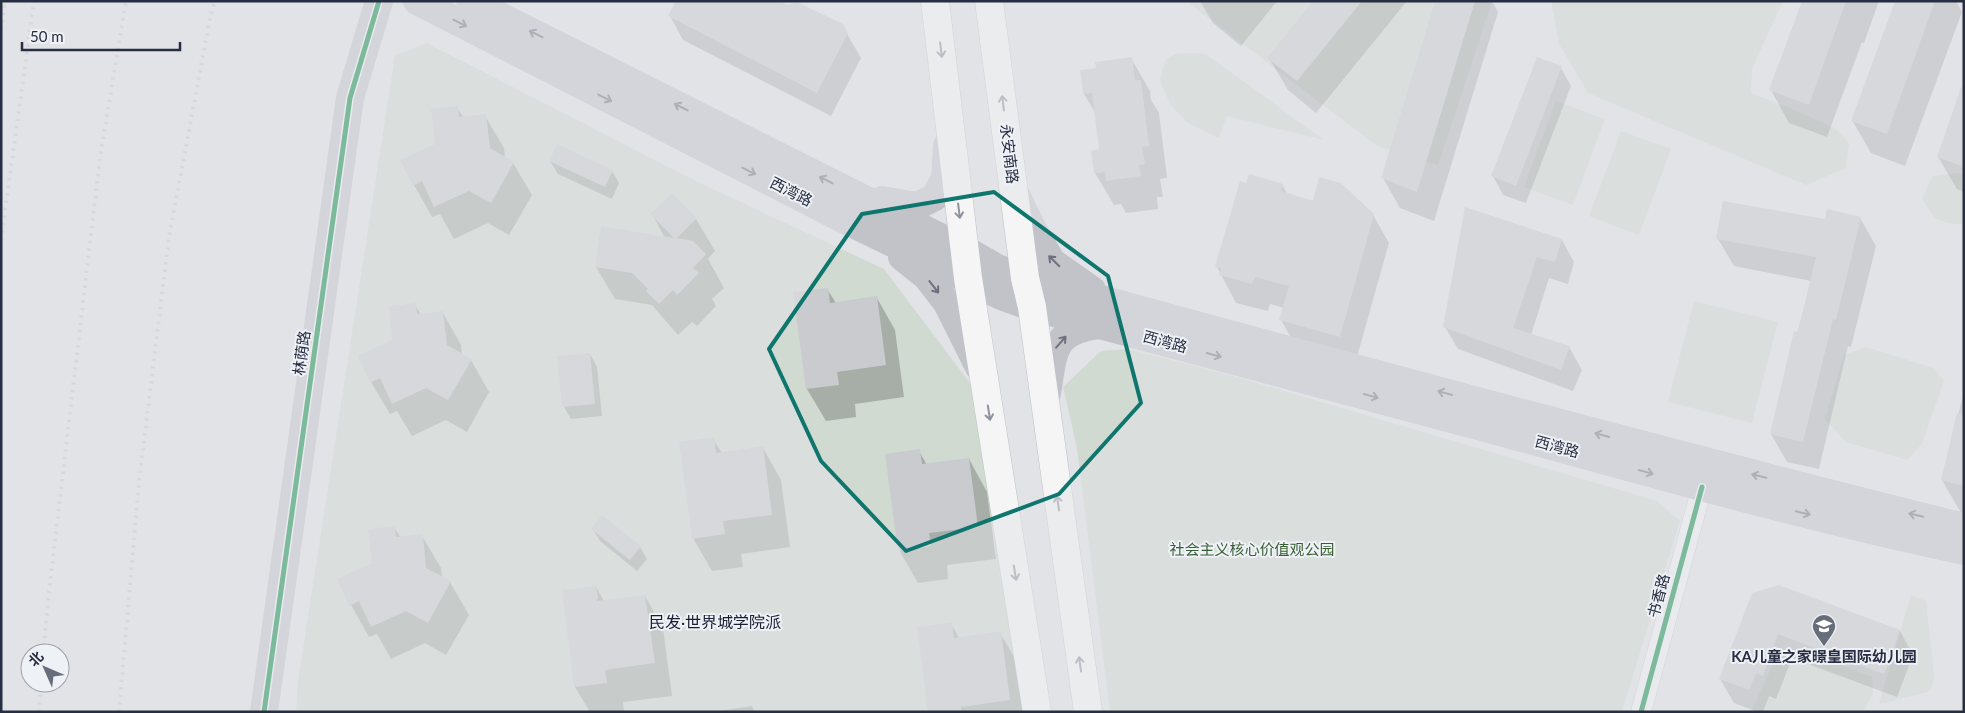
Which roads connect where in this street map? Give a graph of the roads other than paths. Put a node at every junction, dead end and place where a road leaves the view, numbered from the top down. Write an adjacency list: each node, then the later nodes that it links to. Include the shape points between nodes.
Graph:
1 (379, 1): 20 (main road, 林荫路, via 350,98)
2 (417, 1): 9 (main road, 西湾路, one-way to 9)
3 (470, 1): 8 (main road, 西湾路, one-way to 3)
4 (935, 1): 6 (main road, one-way to 6)
5 (989, 1): 7 (main road, 永安南路, one-way to 5)
6 (948, 117): 8 (main road, via 945,178 935,197 917,206); 10 (main road, one-way to 10)
7 (1014, 190): 12 (main road, 永安南路); 14 (main road, one-way to 7, via 1052,262)
8 (852, 192): 10 (main road, 西湾路)
9 (872, 232): 11 (main road, 西湾路); 15 (main road, one-way to 15, via 926,276 947,303)
10 (964, 249): 11 (main road); 12 (main road, 西湾路, via 996,268)
11 (968, 278): 13 (main road, 西湾路); 15 (main road)
12 (1025, 278): 13 (main road, 永安南路); 14 (main road, 西湾路)
13 (1032, 307): 14 (main road, 西湾路); 16 (main road, 永安南路)
14 (1103, 313): 16 (main road, one-way to 14, via 1054,350 1064,336); 17 (main road, 西湾路, one-way to 17, via 1353,391); 18 (main road, 西湾路, one-way to 14)
15 (984, 378): 21 (main road, one-way to 21)
16 (1045, 404): 22 (main road, 永安南路, one-way to 16)
17 (1702, 487): 19 (main road, 西湾路, one-way to 19); 23 (street, 书香路)
18 (1964, 527)
19 (1964, 551)
20 (264, 712)
21 (1037, 712)
22 (1088, 712)
23 (1640, 712)

